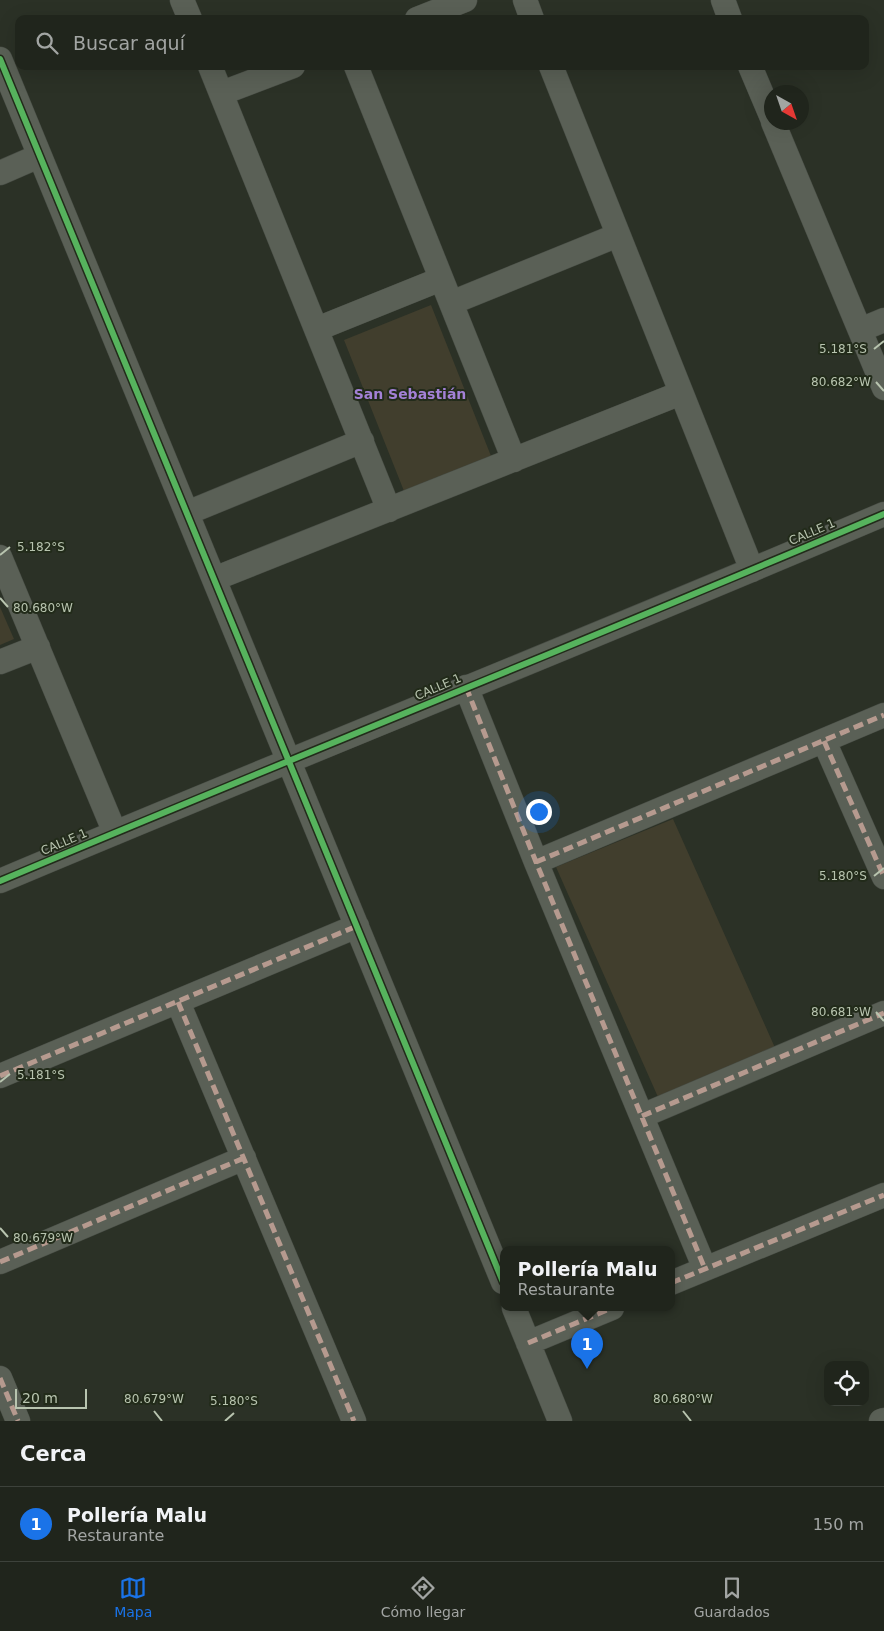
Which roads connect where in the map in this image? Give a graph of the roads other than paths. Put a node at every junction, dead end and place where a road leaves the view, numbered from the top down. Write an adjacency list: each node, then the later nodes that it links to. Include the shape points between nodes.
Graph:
1 (182, 0): 5 (street)
2 (465, 0): 6 (street)
3 (525, 0): 7 (street)
4 (722, 0): 8 (street)
5 (188, 15)
6 (426, 15)
7 (531, 15)
8 (728, 15)
9 (0, 59): 18 (street)
10 (212, 70): 15 (street)
11 (282, 70): 15 (street)
12 (358, 70): 21 (street)
13 (553, 70): 20 (street)
14 (752, 70): 16 (street)
15 (222, 93): 24 (street)
16 (764, 99)
17 (776, 130): 25 (street)
18 (39, 156): 19 (street); 31 (street)
19 (0, 173)
20 (618, 235): 22 (street); 27 (street)
21 (441, 279): 22 (street); 24 (street)
22 (451, 303): 29 (street)
23 (884, 320): 25 (street)
24 (317, 329): 28 (street)
25 (860, 330): 26 (street)
26 (884, 388)
27 (681, 393): 29 (street); 34 (street)
28 (362, 441): 30 (street); 31 (street)
29 (514, 460): 30 (street)
30 (389, 510): 35 (street)
31 (187, 514): 35 (street)
32 (884, 514): 34 (street, CALLE 1)
33 (0, 557): 36 (street)
34 (752, 570): 38 (street, CALLE 1)
35 (214, 579): 41 (street)
36 (38, 647): 37 (street); 42 (street)
37 (0, 662)
38 (466, 687): 41 (street, CALLE 1); 43 (street)
39 (884, 715): 40 (street)
40 (824, 741): 43 (street); 44 (street)
41 (288, 762): 42 (street, CALLE 1); 46 (street)
42 (115, 833): 45 (street, CALLE 1)
43 (536, 862): 50 (street)
44 (884, 877)
45 (0, 881)
46 (357, 926): 47 (street); 55 (street)
47 (178, 1002): 49 (street); 51 (street)
48 (884, 1013): 50 (street)
49 (0, 1076)
50 (642, 1116): 54 (street)
51 (244, 1158): 53 (street); 61 (street)
52 (884, 1195): 54 (street)
53 (0, 1262)
54 (705, 1269): 56 (street)
55 (500, 1275)
56 (675, 1281)
57 (515, 1311): 59 (street)
58 (605, 1311): 59 (street)
59 (528, 1343): 63 (street)
60 (0, 1378): 62 (street)
61 (352, 1420)
62 (18, 1421)
63 (560, 1421)

